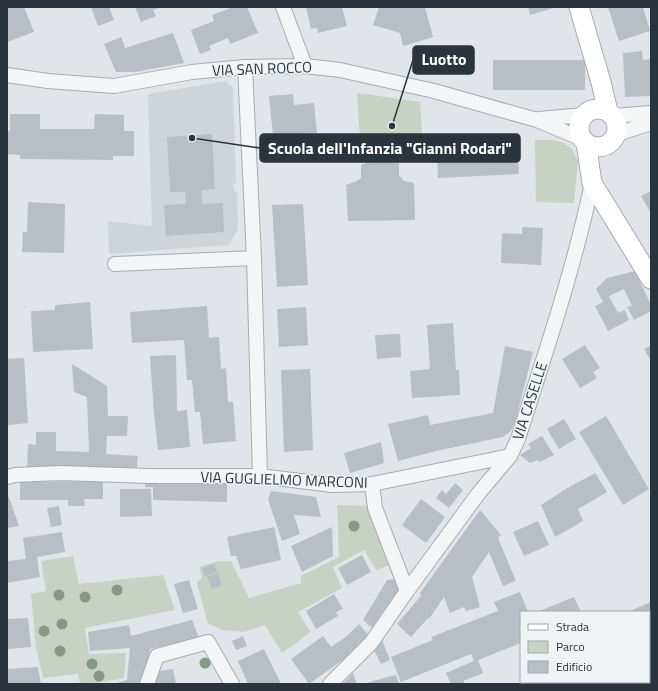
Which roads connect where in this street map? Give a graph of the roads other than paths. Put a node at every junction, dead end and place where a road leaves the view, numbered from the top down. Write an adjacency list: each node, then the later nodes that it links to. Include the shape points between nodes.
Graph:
1 (284, 7): 3 (street)
2 (579, 7): 9 (street, VIA CASELLE, via 601,82)
3 (305, 66): 4 (street, VIA SAN ROCCO); 7 (street, VIA SAN ROCCO, via 340,70 434,91)
4 (245, 68): 5 (street, VIA SAN ROCCO, via 192,72 114,86); 11 (street)
5 (7, 75)
6 (651, 113): 9 (street)
7 (537, 120): 9 (street, VIA SAN ROCCO); 9 (street, VIA SAN ROCCO)
8 (651, 123): 9 (street)
9 (599, 127): 10 (street, VIA CASELLE)
10 (592, 182): 13 (street); 14 (street, VIA CASELLE, via 554,327 518,439)
11 (254, 258): 12 (street); 15 (street)
12 (115, 264)
13 (651, 279)
14 (510, 456): 17 (street, VIA GUGLIELMO MARCONI); 18 (street, VIA CASELLE, via 478,494)
15 (260, 476): 16 (street, VIA GUGLIELMO MARCONI, via 60,473); 17 (street, VIA GUGLIELMO MARCONI, via 332,485)
16 (7, 477)
17 (372, 484): 18 (street, via 375,508)
18 (407, 591): 21 (street, VIA CASELLE, via 371,643)
19 (148, 684): 20 (street, via 157,656 208,642)
20 (232, 684)
21 (330, 684)

